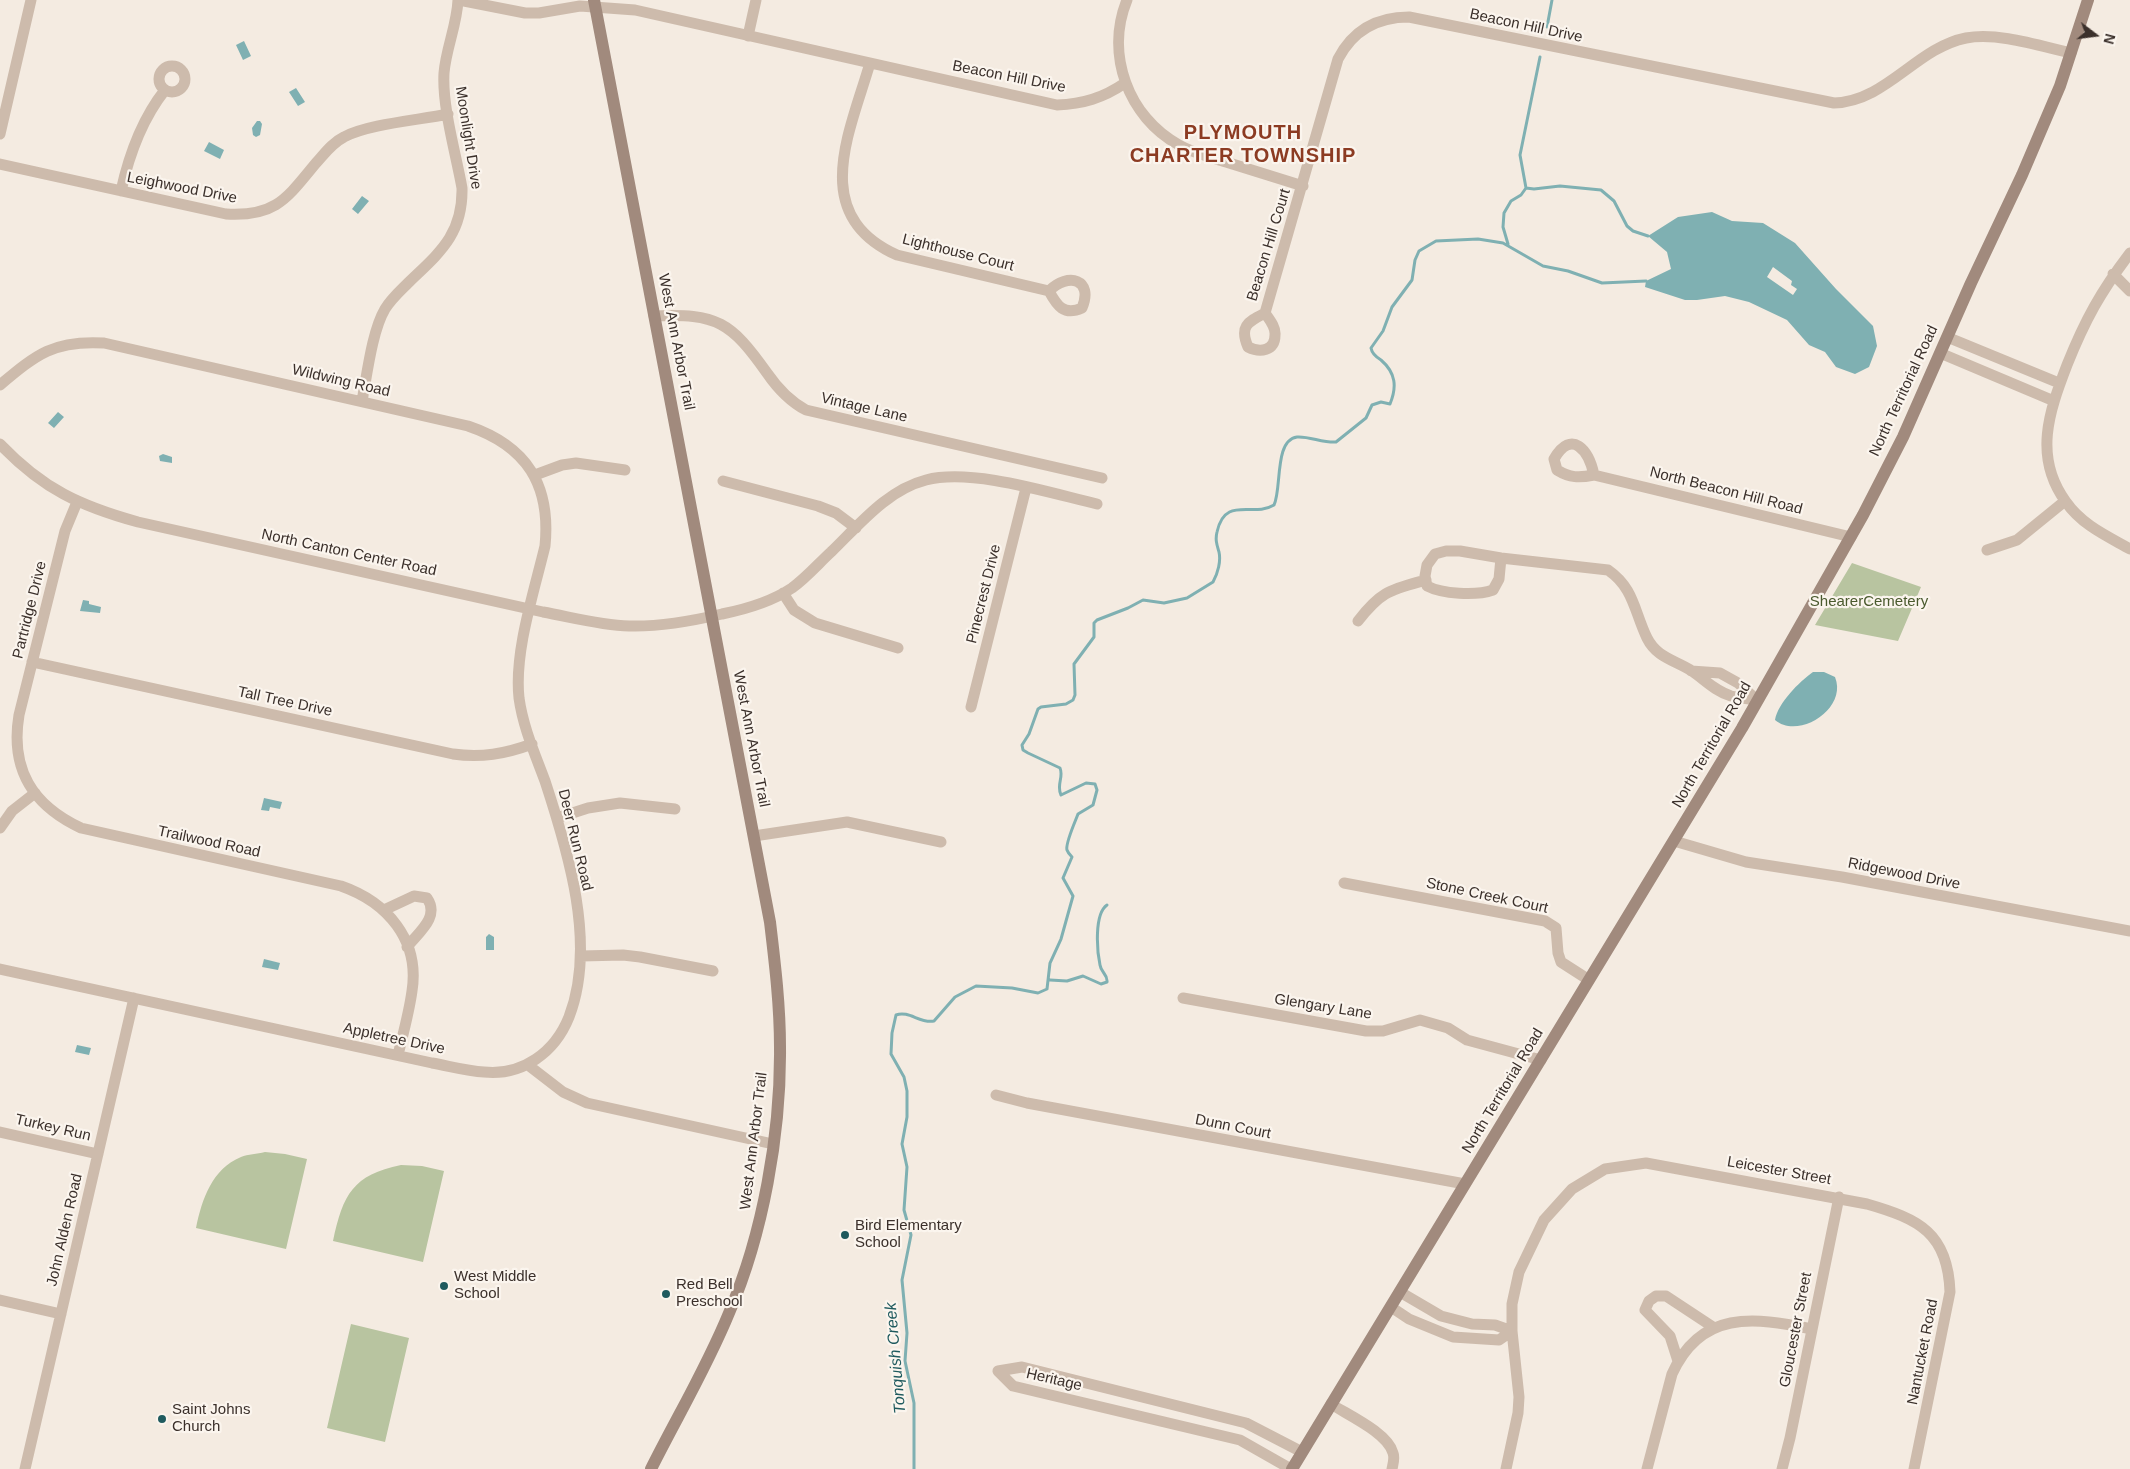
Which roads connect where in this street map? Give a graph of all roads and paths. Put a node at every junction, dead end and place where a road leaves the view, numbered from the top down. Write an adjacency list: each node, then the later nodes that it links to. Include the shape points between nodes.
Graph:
1 (31, 0): 13 (street)
2 (458, 0): 6 (street, Beacon Hill Drive, via 525,13); 12 (street, Moonlight Drive, via 444,73)
3 (756, 0): 7 (street)
4 (1127, 0): 10 (street, via 1118,40)
5 (2088, 0): 8 (main road, North Territorial Road)
6 (595, 4): 7 (street, Beacon Hill Drive); 22 (main road, West Ann Arbor Trail)
7 (748, 36): 9 (street, Beacon Hill Drive)
8 (2072, 53): 15 (street, Beacon Hill Drive, via 1996,37 1964,38 1933,52 1868,95 1834,103 1409,17 1387,18 1358,32 1338,59); 23 (main road, North Territorial Road, via 2022,175)
9 (870, 63): 10 (street, Beacon Hill Drive, via 1057,105 1094,100); 19 (street, Lighthouse Court, via 845,146 842,167 845,197 857,225 875,243 898,255)
10 (1125, 83): 15 (street, via 1146,118 1177,144)
11 (165, 90): 16 (street, via 134,145)
12 (448, 114): 16 (street, Leighwood Drive, via 343,137 325,152 283,200 254,214 226,214); 27 (street, Moonlight Drive, via 462,188 460,218 447,244 386,308 378,327)
13 (0, 134)
14 (0, 164): 16 (street, Leighwood Drive)
15 (1303, 186): 21 (street, Beacon Hill Court)
16 (121, 191)
17 (2130, 253): 18 (street)
18 (2113, 274): 20 (street); 25 (street, via 2089,313)
19 (1049, 291)
20 (2130, 291)
21 (1265, 313)
22 (654, 316): 33 (street, Vintage Lane, via 698,316 724,325 747,345 789,401 806,410); 47 (main road, West Ann Arbor Trail)
23 (1947, 338): 24 (main road, North Territorial Road); 25 (street)
24 (1940, 353): 28 (street); 40 (main road, North Territorial Road, via 1903,437)
25 (2059, 383): 28 (street)
26 (0, 385): 27 (street, Wildwing Road, via 47,350 88,342 116,345)
27 (362, 401): 31 (street, Wildwing Road, via 485,432 512,449)
28 (2054, 401): 36 (street, via 2047,423 2047,452 2053,478)
29 (0, 444): 37 (street, North Canton Center Road, via 34,475)
30 (625, 470): 31 (street, via 576,463)
31 (535, 475): 46 (street, Wildwing Road, via 543,499 546,528 545,546)
32 (1594, 475): 40 (street, North Beacon Hill Road)
33 (1102, 478)
34 (724, 481): 39 (street, via 818,506 836,513)
35 (1026, 488): 38 (street); 39 (street, via 962,476 927,480 892,496); 52 (street, Pinecrest Drive)
36 (2065, 501): 41 (street, via 2017,540); 42 (street, via 2078,517)
37 (77, 502): 46 (street, North Canton Center Road, via 138,522); 50 (street, Partridge Drive, via 65,531)
38 (1097, 504)
39 (856, 528): 45 (street, via 794,587)
40 (1851, 537): 51 (main road, North Territorial Road)
41 (1987, 550)
42 (2130, 550)
43 (1501, 558): 44 (street, via 1460,551 1435,554 1427,565); 44 (street, via 1499,579 1493,590 1482,594 1435,590 1427,586); 51 (street, via 1608,570 1628,589 1653,648 1664,658 1731,696)
44 (1426, 580): 48 (street, via 1388,591)
45 (783, 593): 47 (street, via 746,609); 49 (street, via 794,610 815,623)
46 (530, 608): 47 (street, North Canton Center Road, via 592,622 629,626 666,625); 53 (street, Deer Run Road, via 518,679 521,709)
47 (712, 617): 58 (main road, West Ann Arbor Trail)
48 (1358, 621)
49 (898, 648)
50 (32, 662): 53 (street, Tall Tree Drive, via 452,754 491,756); 54 (street, Partridge Drive, via 19,715 17,739 22,770)
51 (1757, 700): 60 (main road, North Territorial Road)
52 (971, 706)
53 (532, 744): 56 (street, Deer Run Road)
54 (35, 793): 57 (street, via 18,806); 62 (street, Trailwood Road, via 55,815 81,828 341,886 357,891)
55 (675, 809): 56 (street, via 620,803 588,808)
56 (557, 818): 65 (street, Deer Run Road, via 573,888)
57 (0, 828)
58 (754, 836): 59 (street, via 847,822); 76 (main road, West Ann Arbor Trail, via 770,922 779,1010 780,1079)
59 (941, 842)
60 (1674, 842): 63 (street, Ridgewood Drive, via 1746,862); 68 (main road, North Territorial Road)
61 (1344, 883): 68 (street, Stone Creek Court, via 1546,921 1556,928 1561,962)
62 (384, 910): 64 (street, Trailwood Road, via 400,931); 64 (street, via 414,896 427,898 432,914)
63 (2130, 931)
64 (407, 947): 71 (street, Trailwood Road, via 413,990)
65 (582, 956): 67 (street, via 623,955); 73 (street, Deer Run Road, via 580,978 566,1025 550,1047)
66 (0, 969): 69 (street, Appletree Drive)
67 (713, 971)
68 (1589, 980): 72 (main road, North Territorial Road)
69 (134, 998): 71 (street, Appletree Drive); 77 (street, John Alden Road)
70 (1183, 998): 72 (street, Glengary Lane, via 1366,1031 1383,1031 1420,1020 1448,1028 1467,1040)
71 (398, 1055): 73 (street, Appletree Drive, via 484,1072)
72 (1540, 1060): 78 (main road, North Territorial Road)
73 (528, 1065): 76 (street, via 563,1092 587,1103)
74 (996, 1094): 78 (street, Dunn Court, via 1037,1105)
75 (0, 1132): 77 (street, Turkey Run)
76 (772, 1144): 96 (main road, West Ann Arbor Trail, via 759,1225 730,1312)
77 (98, 1154): 84 (street, John Alden Road)
78 (1465, 1184): 81 (main road, North Territorial Road)
79 (1839, 1197): 80 (street, Leicester Street, via 1892,1211 1927,1230); 86 (street, Gloucester Street); 87 (street, Leicester Street, via 1646,1163 1605,1169 1572,1189 1544,1220 1519,1272 1512,1304)
80 (1937, 1242): 102 (street, Nantucket Road, via 1949,1272 1950,1292)
81 (1400, 1292): 83 (main road, North Territorial Road); 87 (street, via 1441,1316 1472,1324 1496,1325)
82 (0, 1300): 84 (street)
83 (1391, 1307): 87 (street, via 1409,1319 1453,1337 1498,1340); 90 (main road, North Territorial Road)
84 (61, 1314): 95 (street, John Alden Road)
85 (1713, 1327): 86 (street, via 1752,1319); 88 (street, via 1693,1342); 88 (street, via 1666,1296 1656,1296 1649,1301 1645,1310 1670,1336)
86 (1812, 1329): 101 (street, Gloucester Street)
87 (1512, 1331): 99 (street, via 1519,1397)
88 (1678, 1361): 100 (street)
89 (1143, 1397): 91 (street); 91 (street, Heritage, via 1022,1367 998,1371 1013,1386); 92 (street, Heritage)
90 (1331, 1404): 94 (main road, North Territorial Road); 98 (street, via 1377,1433 1388,1444 1394,1454)
91 (1138, 1415): 93 (street, Heritage)
92 (1218, 1415): 93 (street); 94 (street, Heritage, via 1246,1423)
93 (1213, 1433): 97 (street, Heritage, via 1240,1440)
94 (1302, 1452): 97 (main road, North Territorial Road)
95 (25, 1469)
96 (651, 1469)
97 (1292, 1469)
98 (1392, 1469)
99 (1506, 1469)
100 (1647, 1469)
101 (1782, 1469)
102 (1914, 1469)

